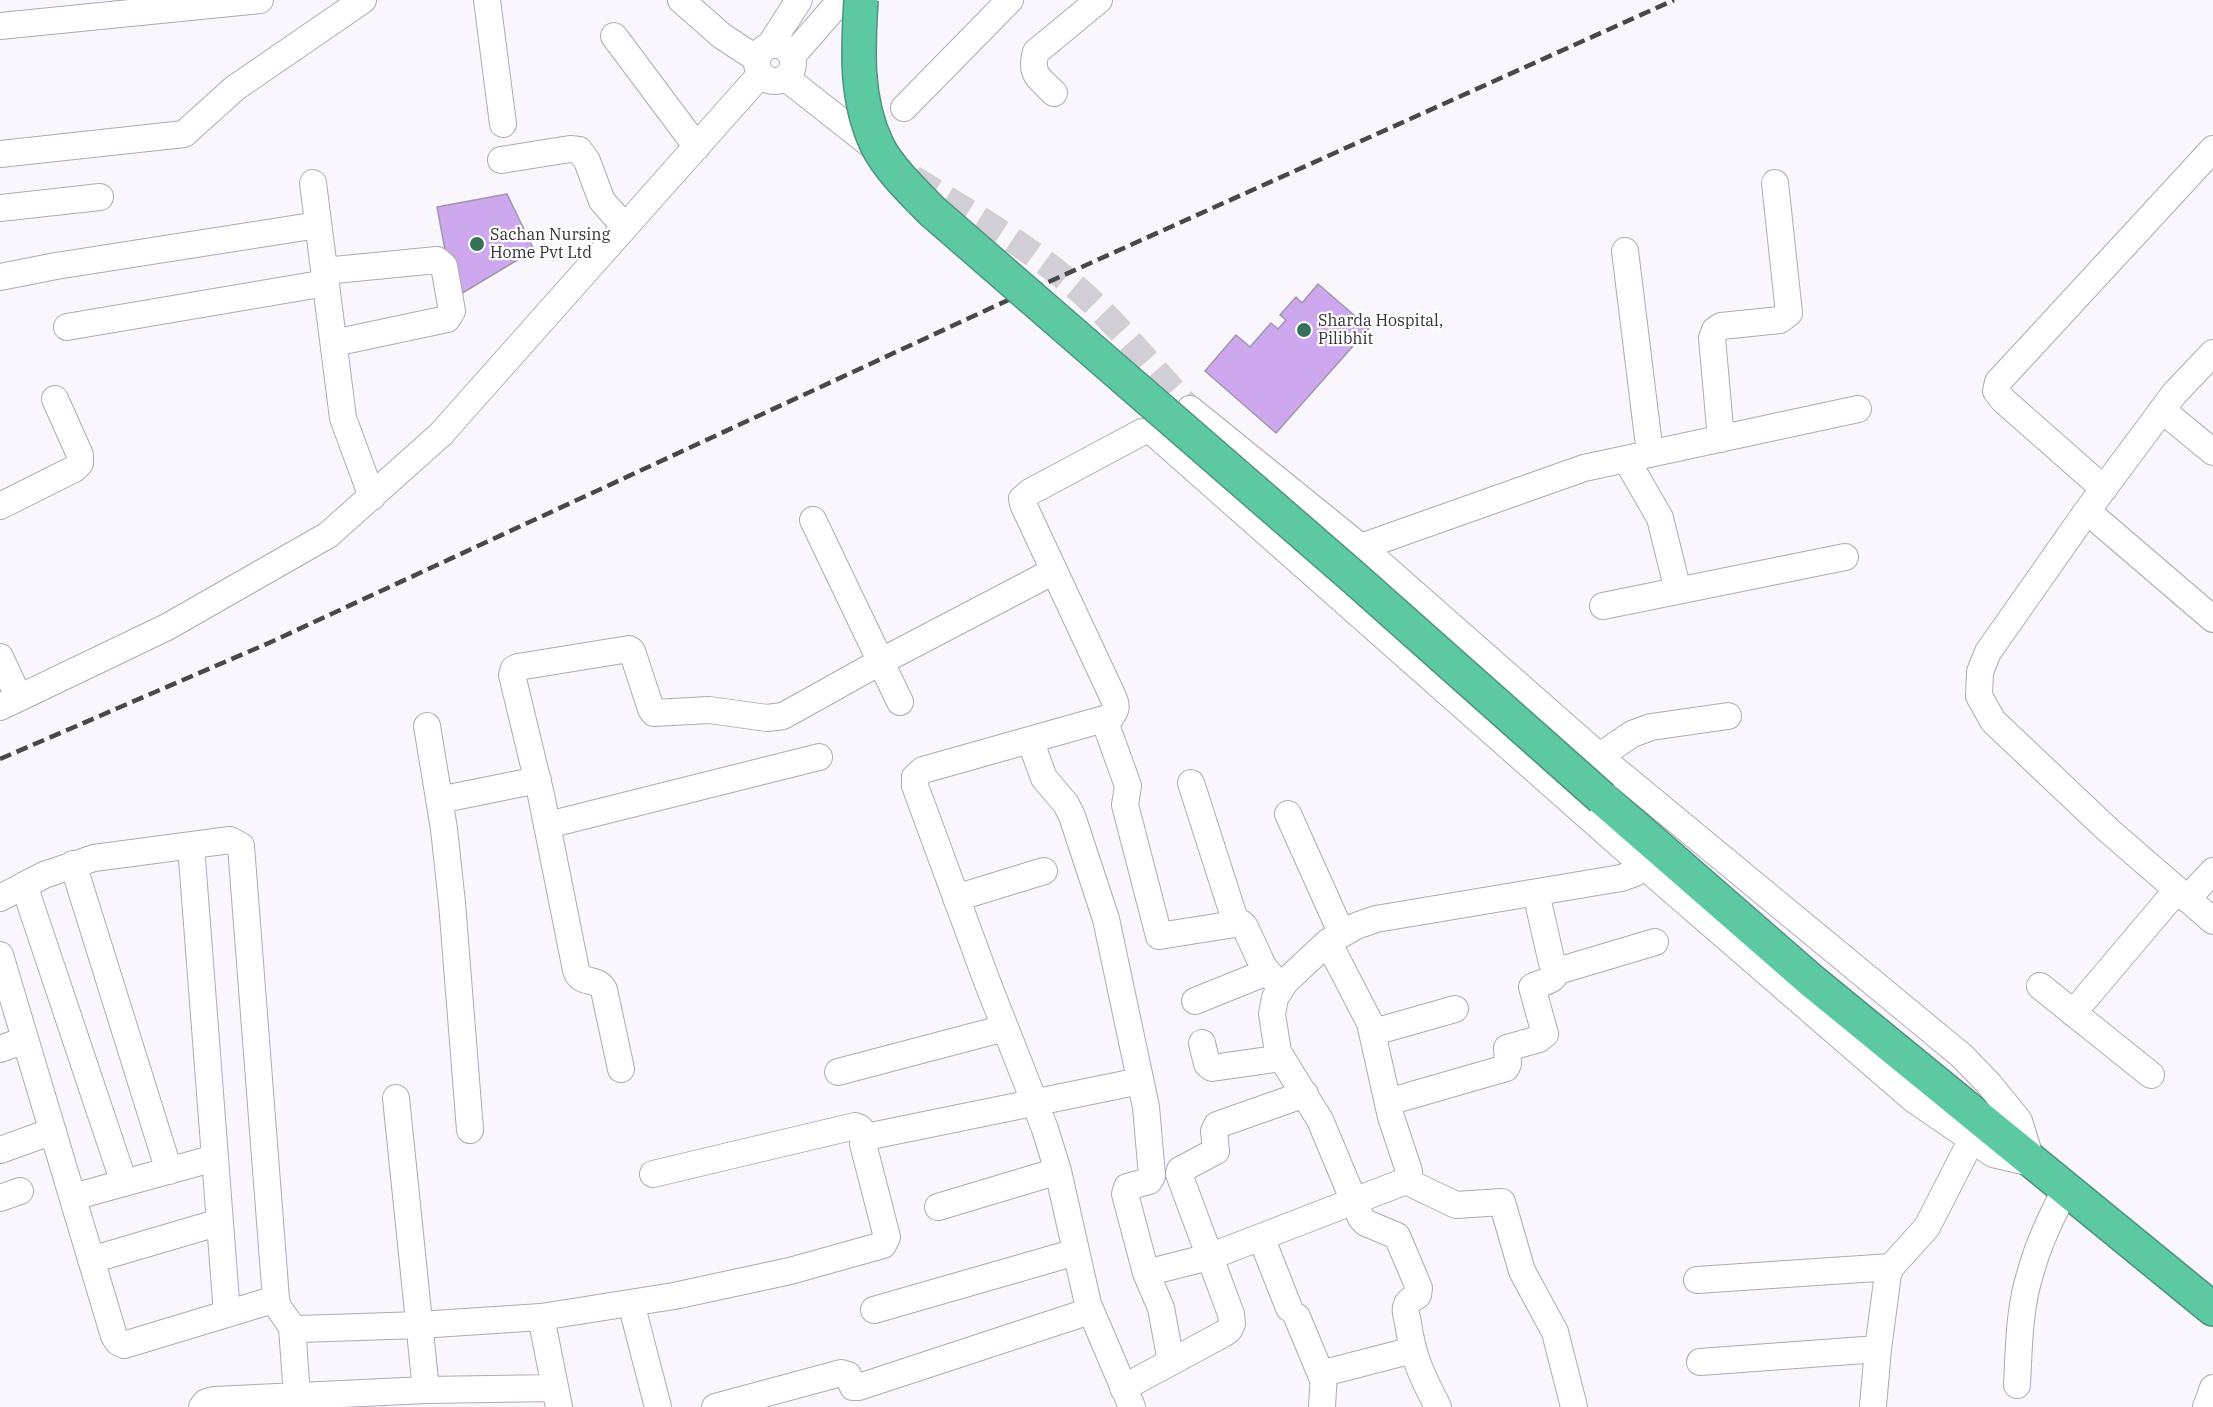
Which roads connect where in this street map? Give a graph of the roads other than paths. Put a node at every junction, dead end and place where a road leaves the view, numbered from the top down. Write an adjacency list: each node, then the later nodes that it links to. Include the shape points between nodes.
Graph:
1 (260, 0): 10 (street)
2 (363, 0): 18 (street, via 235,88 184,134)
3 (487, 0): 15 (street)
4 (681, 0): 12 (street, via 722,36)
5 (799, 0): 12 (street)
6 (841, 0): 12 (street)
7 (861, 0): 107 (highway, bridge, via 858,62 863,102 877,146 907,186 933,212 1814,982)
8 (1010, 0): 14 (street)
9 (1099, 0): 13 (street, via 1036,52 1032,64 1035,74)
10 (0, 26)
11 (614, 36): 16 (street)
12 (773, 63): 16 (street); 20 (street)
13 (1054, 93)
14 (904, 108)
15 (503, 124)
16 (697, 147): 26 (street)
17 (2213, 148): 40 (street, via 1998,382 1996,391 2003,400)
18 (0, 154)
19 (501, 160): 26 (street, via 579,150 602,201)
20 (913, 178)
21 (313, 183): 25 (street)
22 (1775, 183): 37 (street, via 1789,313 1780,320 1721,326 1715,330 1712,338)
23 (100, 197): 24 (street)
24 (0, 208)
25 (318, 225): 28 (street); 29 (street)
26 (625, 227): 41 (street, via 441,434)
27 (1625, 251): 39 (street)
28 (0, 277)
29 (325, 277): 30 (street); 31 (street); 31 (street, via 437,260 444,266 452,311 447,319)
30 (67, 327)
31 (334, 343): 41 (street, via 344,418)
32 (2213, 353): 36 (street)
33 (55, 399): 42 (street, via 80,454 80,464)
34 (1190, 409): 45 (street)
35 (1858, 409): 37 (street)
36 (2162, 410): 38 (street); 40 (street)
37 (1721, 439): 39 (street)
38 (2213, 453)
39 (1638, 457): 45 (street, via 1562,475); 48 (street, via 1660,518)
40 (2104, 489): 43 (street)
41 (372, 497): 54 (street, via 328,536 167,627)
42 (0, 506)
43 (2087, 512): 50 (street); 73 (street, via 1988,652 1980,672 1979,696 1994,721)
44 (813, 520): 52 (street)
45 (1361, 547): 59 (street)
46 (1845, 557): 48 (street)
47 (1054, 571): 52 (street); 56 (street, via 1117,706 1111,717); 68 (street, via 1023,504 1025,495 1149,431)
48 (1678, 591): 49 (street)
49 (1603, 606)
50 (2213, 619)
51 (0, 657): 54 (street)
52 (880, 662): 53 (street); 61 (street, via 776,718 709,710 654,713 629,649 518,667 512,675)
53 (900, 702)
54 (10, 703)
55 (1728, 716): 59 (street, via 1651,727 1632,734)
56 (1104, 719): 58 (street); 77 (street, via 1128,786 1125,805 1159,936)
57 (427, 726): 63 (street)
58 (1030, 740): 75 (street, via 923,770 915,777); 96 (street, via 1044,778 1072,816 1106,919)
59 (1600, 756): 107 (street, via 1962,1056 2019,1121)
60 (819, 757): 65 (street)
61 (538, 780): 63 (street); 65 (street)
62 (1191, 783): 77 (street)
63 (440, 800): 101 (street)
64 (1288, 814): 78 (street)
65 (548, 825): 93 (street, via 578,977 597,982 604,990)
66 (191, 846): 67 (street); 106 (street); 125 (street, via 230,840 237,842 243,853)
67 (74, 864): 71 (street); 108 (street)
68 (1644, 866): 72 (street, via 1621,878); 104 (street, via 1913,1099)
69 (1044, 871): 75 (street)
70 (2213, 871): 73 (street)
71 (24, 885): 74 (street); 112 (street)
72 (1536, 892): 78 (street, via 1376,919); 81 (street, via 1552,963)
73 (2182, 895): 76 (street); 86 (street)
74 (0, 898)
75 (956, 898): 87 (street)
76 (2213, 921)
77 (1236, 923): 82 (street, via 1245,927)
78 (1335, 937): 82 (street); 88 (street)
79 (1655, 942): 81 (street)
80 (0, 955): 89 (street)
81 (1558, 969): 100 (street, via 1552,980 1532,987 1545,1034 1507,1048 1506,1068)
82 (1274, 980): 84 (street); 92 (street, via 1272,1014)
83 (2040, 986): 86 (street)
84 (1195, 1001)
85 (1455, 1009): 88 (street)
86 (2073, 1013): 95 (street)
87 (1005, 1028): 94 (street); 99 (street)
88 (1374, 1032): 100 (street)
89 (25, 1040): 91 (street); 102 (street)
90 (1202, 1043): 92 (street, via 1207,1064 1212,1068)
91 (0, 1049)
92 (1282, 1058): 97 (street)
93 (621, 1069)
94 (838, 1072)
95 (2151, 1075)
96 (1140, 1081): 99 (street); 123 (street, via 1152,1176 1149,1181 1127,1187 1125,1194)
97 (1305, 1094): 115 (street, via 1320,1120); 120 (street, via 1217,1125 1216,1151 1180,1170)
98 (396, 1098): 132 (street)
99 (1034, 1101): 103 (street); 109 (street)
100 (1388, 1102): 111 (street, via 1410,1171)
101 (470, 1130)
102 (53, 1131): 105 (street); 114 (street)
103 (866, 1137): 110 (street, via 855,1126); 126 (street, via 863,1144 887,1237 883,1245 790,1271)
104 (1972, 1139): 107 (street, via 1994,1154); 122 (street, via 1927,1227)
105 (0, 1150)
106 (215, 1158): 108 (street); 117 (street)
107 (2032, 1163): 113 (highway)
108 (169, 1171): 112 (street)
109 (1058, 1172): 116 (street); 119 (street)
110 (653, 1174)
111 (1406, 1181): 115 (street); 151 (street, via 1456,1205 1502,1202 1522,1271 1555,1332)
112 (124, 1183): 114 (street)
113 (2065, 1190): 127 (highway); 139 (street, via 2030,1272 2021,1318)
114 (73, 1197): 121 (street)
115 (1353, 1201): 118 (street); 135 (street, via 1366,1223 1397,1236 1419,1288 1406,1308)
116 (938, 1207)
117 (220, 1222): 121 (street); 130 (street)
118 (1261, 1237): 120 (street); 138 (street)
119 (1076, 1252): 128 (street); 129 (street)
120 (1209, 1257): 123 (street); 136 (street, via 1232,1324 1223,1334)
121 (91, 1260): 130 (street, via 114,1336 124,1346)
122 (1892, 1267): 124 (street); 134 (street)
123 (1146, 1273): 136 (street, via 1161,1308)
124 (1697, 1280)
125 (276, 1299): 130 (street); 133 (street)
126 (632, 1303): 131 (street); 147 (street)
127 (2213, 1309)
128 (874, 1310)
129 (1090, 1311): 142 (street); 148 (street, via 859,1387 853,1387 848,1375 841,1373)
130 (227, 1314)
131 (541, 1317): 132 (street); 143 (street)
132 (419, 1325): 133 (street); 141 (street)
133 (292, 1327): 144 (street)
134 (1878, 1349): 137 (street); 145 (street)
135 (1413, 1350): 138 (street, via 1327,1371); 150 (street)
136 (1172, 1362): 142 (street)
137 (1700, 1362)
138 (1322, 1377): 149 (street)
139 (2017, 1385)
140 (2213, 1388): 152 (street)
141 (413, 1396): 143 (street); 144 (street)
142 (1128, 1397)
143 (557, 1398)
144 (306, 1399): 146 (street, via 214,1400)
145 (1873, 1406)
146 (202, 1407)
147 (658, 1407)
148 (715, 1407)
149 (1322, 1407)
150 (1438, 1407)
151 (1574, 1407)
152 (2206, 1407)

